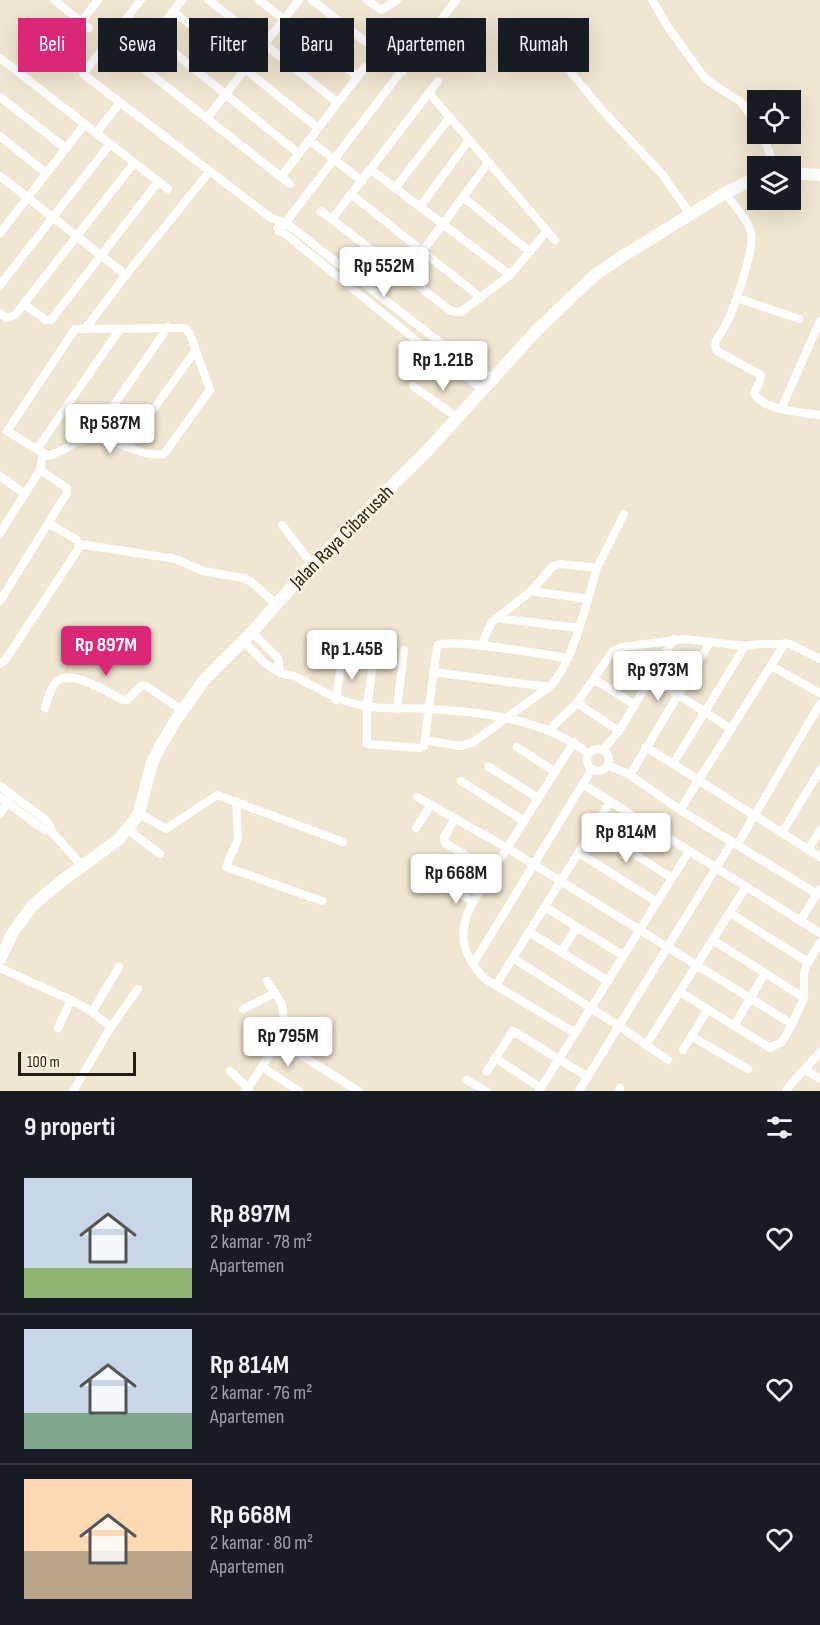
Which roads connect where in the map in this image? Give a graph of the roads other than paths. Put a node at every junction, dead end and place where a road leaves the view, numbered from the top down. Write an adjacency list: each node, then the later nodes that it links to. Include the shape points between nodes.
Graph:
1 (54, 0): 14 (street)
2 (98, 0): 15 (street)
3 (141, 0): 43 (street, via 82,74)
4 (209, 0): 17 (street)
5 (259, 0): 18 (street)
6 (299, 0): 19 (street)
7 (312, 0): 26 (street)
8 (367, 0): 9 (street, via 381,10)
9 (397, 0)
10 (456, 0): 20 (street)
11 (652, 0): 44 (street, via 704,76)
12 (180, 1): 13 (street)
13 (173, 11): 16 (street); 21 (street)
14 (76, 18)
15 (84, 18)
16 (168, 18)
17 (231, 18)
18 (282, 18)
19 (286, 18)
20 (443, 18)
21 (189, 24)
22 (280, 25): 25 (street)
23 (86, 26): 24 (street)
24 (89, 28)
25 (268, 41)
26 (366, 42)
27 (268, 47): 42 (street)
28 (177, 55): 40 (street)
29 (0, 58): 47 (street)
30 (365, 67): 37 (street)
31 (148, 72): 46 (street)
32 (243, 72): 40 (street)
33 (249, 72): 48 (street)
34 (352, 72): 37 (street)
35 (402, 72): 56 (street)
36 (571, 72): 78 (street, via 662,174)
37 (357, 76): 42 (street)
38 (438, 81): 39 (street)
39 (429, 93): 45 (street); 59 (street)
40 (226, 95): 46 (street); 55 (street)
41 (0, 97): 54 (street)
42 (337, 102): 48 (street)
43 (120, 103): 49 (street); 60 (street)
44 (747, 110)
45 (450, 117): 52 (street); 70 (street)
46 (207, 118): 65 (street)
47 (84, 124): 49 (street); 54 (street)
48 (318, 128): 51 (street)
49 (96, 133): 53 (street)
50 (0, 136): 61 (street)
51 (309, 140): 55 (street); 56 (street)
52 (469, 140): 57 (street); 76 (street)
53 (110, 144): 58 (street); 80 (street)
54 (66, 148): 61 (street)
55 (299, 153): 65 (street)
56 (335, 161): 66 (street); 84 (street)
57 (489, 162): 74 (street); 87 (street)
58 (134, 163): 67 (street); 89 (street)
59 (370, 169): 66 (street); 70 (street)
60 (209, 172): 81 (street); 94 (street)
61 (46, 173): 75 (street)
62 (801, 174): 63 (main road)
63 (820, 175)
64 (0, 176): 75 (street)
65 (281, 177): 69 (street)
66 (362, 181): 73 (street)
67 (158, 182): 71 (street); 93 (street)
68 (747, 182): 72 (main road, Jalan Raya Cibarusah)
69 (290, 184)
70 (395, 188): 76 (street)
71 (168, 189)
72 (725, 193): 78 (main road, Jalan Raya Cibarusah); 99 (street, via 752,238)
73 (351, 194): 82 (street); 91 (street)
74 (463, 197): 85 (street); 92 (street)
75 (27, 198): 80 (street); 83 (street)
76 (420, 207): 85 (street)
77 (321, 211): 82 (street)
78 (690, 214): 108 (main road, Jalan Raya Cibarusah, via 596,275 552,314)
79 (0, 216): 83 (street)
80 (52, 217): 89 (street); 97 (street)
81 (271, 218): 84 (street); 86 (street)
82 (332, 219): 95 (street)
83 (8, 223): 88 (street)
84 (286, 223): 86 (street); 108 (street)
85 (443, 225): 91 (street); 96 (street)
86 (279, 231): 110 (street)
87 (548, 231): 90 (street); 92 (street)
88 (0, 232)
89 (77, 237): 93 (street); 100 (street)
90 (555, 240)
91 (423, 252): 95 (street); 98 (street)
92 (530, 252): 96 (street)
93 (101, 255): 94 (street); 100 (street, via 51,320)
94 (126, 275): 105 (street)
95 (405, 275): 98 (street, via 454,312 461,312)
96 (510, 275): 98 (street)
97 (0, 285)
98 (481, 298)
99 (737, 298): 102 (street); 111 (street, via 714,347 759,373 760,381 754,391 757,398)
100 (24, 304): 101 (street, via 12,318)
101 (0, 313)
102 (799, 319)
103 (820, 321): 111 (street)
104 (168, 327): 106 (street); 107 (street, via 187,329); 114 (street)
105 (85, 329): 106 (street); 116 (street, via 75,329 7,431)
106 (120, 329): 116 (street)
107 (196, 350): 115 (street); 115 (street, via 209,388 201,405 164,454)
108 (493, 379): 110 (main road, Jalan Raya Cibarusah)
109 (413, 386): 113 (street)
110 (483, 389): 113 (main road, Jalan Raya Cibarusah)
111 (781, 409): 112 (street)
112 (820, 415)
113 (458, 418): 125 (main road, Jalan Raya Cibarusah)
114 (91, 438): 115 (street); 116 (street, via 49,456)
115 (126, 447)
116 (40, 452): 117 (street)
117 (40, 469): 119 (street); 121 (street, via 68,489)
118 (0, 476): 119 (street)
119 (25, 494): 123 (street)
120 (624, 514): 126 (street)
121 (50, 524): 124 (street); 129 (street)
122 (282, 525): 125 (street)
123 (2, 527)
124 (79, 544): 130 (street, via 176,558 202,570 243,578); 147 (street)
125 (312, 564): 130 (main road, Jalan Raya Cibarusah)
126 (597, 568): 127 (street, via 556,565); 128 (street)
127 (531, 591): 128 (street); 131 (street)
128 (588, 599): 132 (street)
129 (0, 601)
130 (276, 604): 133 (main road, Jalan Raya Cibarusah)
131 (496, 618): 132 (street); 138 (street)
132 (579, 628): 145 (street)
133 (247, 636): 137 (street); 143 (street); 164 (main road, Jalan Raya Cibarusah, via 204,680)
134 (674, 639): 135 (street); 142 (street); 151 (street)
135 (710, 642): 139 (street); 155 (street)
136 (785, 643): 139 (street); 146 (street); 148 (street)
137 (266, 645): 143 (street); 150 (street, via 278,658)
138 (481, 646): 145 (street); 149 (street, via 438,645)
139 (746, 646): 165 (street)
140 (375, 648): 160 (street)
141 (404, 650): 163 (street)
142 (612, 652): 151 (street); 152 (street)
143 (255, 653): 150 (street)
144 (342, 658): 156 (street)
145 (567, 658): 153 (street)
146 (820, 660)
147 (0, 664)
148 (771, 666): 154 (street); 167 (street)
149 (433, 672): 153 (street); 162 (street)
150 (280, 673): 156 (street, via 297,677)
151 (651, 678): 155 (street); 159 (street)
152 (594, 679): 157 (street); 159 (street)
153 (549, 687): 166 (street)
154 (820, 693)
155 (678, 695): 165 (street); 173 (street)
156 (336, 700): 160 (street)
157 (577, 703): 168 (street); 169 (street)
158 (820, 704): 196 (street)
159 (635, 705): 169 (street)
160 (367, 707): 163 (street); 170 (street, via 367,744 420,748)
161 (45, 708): 164 (street, via 58,680 78,678 123,700 146,686)
162 (428, 708): 163 (street); 166 (street); 170 (street)
163 (397, 709)
164 (182, 710): 194 (main road, Jalan Raya Cibarusah, via 152,763)
165 (705, 712): 167 (street); 176 (street)
166 (512, 719): 168 (street); 170 (street, via 465,745)
167 (731, 729): 183 (street)
168 (549, 730): 171 (street)
169 (619, 731): 174 (street)
170 (425, 740)
171 (574, 742): 175 (street); 181 (street)
172 (517, 747): 181 (street)
173 (646, 747): 176 (street); 182 (street)
174 (603, 750): 175 (street, via 595,749); 177 (street, via 609,756)
175 (589, 754): 179 (street, via 587,762)
176 (673, 764): 183 (street)
177 (608, 765): 179 (street, via 601,771); 182 (street)
178 (489, 767): 189 (street)
179 (592, 769): 185 (street)
180 (820, 770): 203 (street)
181 (555, 772): 189 (street)
182 (630, 775): 193 (street)
183 (699, 780): 193 (street); 196 (street)
184 (461, 781): 198 (street)
185 (584, 785): 191 (street); 212 (street)
186 (0, 786): 188 (street)
187 (417, 797): 192 (street)
188 (6, 798): 195 (street); 213 (street, via 47,821)
189 (538, 798): 198 (street)
190 (236, 801): 194 (street, via 218,795 166,829); 204 (street); 221 (street, via 238,839 226,867)
191 (610, 802): 200 (street); 208 (street)
192 (431, 805): 197 (street); 199 (street)
193 (680, 810): 205 (street)
194 (139, 813): 201 (main road, Jalan Raya Cibarusah)
195 (0, 814)
196 (754, 816): 203 (street); 205 (street)
197 (455, 818): 206 (street); 216 (street, via 444,843)
198 (524, 821): 206 (street)
199 (416, 828)
200 (594, 828): 209 (street); 217 (street)
201 (128, 829): 210 (street); 213 (main road, Jalan Raya Cibarusah)
202 (820, 830): 207 (street)
203 (782, 833): 207 (street)
204 (343, 842)
205 (735, 844): 214 (street); 220 (street)
206 (507, 848): 212 (street); 216 (street)
207 (808, 850): 211 (street)
208 (689, 851): 214 (street); 217 (street)
209 (579, 853): 218 (street); 223 (street)
210 (160, 854)
211 (820, 857)
212 (535, 865): 218 (street); 239 (street)
213 (83, 867): 237 (main road, Jalan Raya Cibarusah, via 33,905)
214 (716, 868): 219 (street); 233 (street)
215 (425, 869): 222 (street)
216 (493, 872): 222 (street)
217 (672, 878): 223 (street)
218 (561, 881): 224 (street); 228 (street)
219 (746, 887): 225 (street); 226 (street)
220 (818, 891): 226 (street)
221 (321, 901)
222 (473, 902): 239 (street, via 462,932)
223 (657, 902): 228 (street)
224 (545, 907): 227 (street); 229 (street)
225 (730, 913): 231 (street); 238 (street)
226 (800, 921): 230 (street)
227 (577, 927): 234 (street); 235 (street)
228 (640, 930): 233 (street); 235 (street)
229 (529, 932): 234 (street); 236 (street)
230 (820, 933)
231 (713, 940): 240 (street); 243 (street)
232 (820, 943): 238 (street)
233 (668, 947): 240 (street); 258 (street)
234 (561, 952): 245 (street)
235 (624, 956): 245 (street)
236 (513, 958): 246 (street); 253 (street)
237 (0, 959)
238 (808, 962): 250 (street)
239 (473, 964): 246 (street)
240 (697, 965): 248 (street); 251 (street)
241 (119, 967): 256 (street)
242 (0, 969): 252 (street)
243 (765, 973): 250 (street); 251 (street)
244 (267, 981): 249 (street)
245 (608, 981): 253 (street)
246 (496, 986): 262 (street)
247 (138, 988): 260 (street)
248 (680, 992): 255 (street); 265 (street)
249 (275, 993): 254 (street); 264 (street, via 284,1007)
250 (804, 998): 257 (street)
251 (750, 999): 257 (street); 259 (street)
252 (71, 1000): 256 (street); 261 (street)
253 (591, 1008): 258 (street); 262 (street)
254 (243, 1009)
255 (708, 1009): 259 (street); 263 (street)
256 (92, 1012): 260 (street)
257 (792, 1024): 259 (street, via 782,1042 770,1048)
258 (619, 1026): 265 (street); 276 (street)
259 (734, 1026)
260 (111, 1027): 281 (street)
261 (58, 1028)
262 (575, 1033): 269 (street)
263 (691, 1036): 266 (street); 272 (street)
264 (279, 1041): 271 (street); 283 (street)
265 (646, 1045): 270 (street)
266 (683, 1050)
267 (820, 1052): 273 (street)
268 (495, 1058): 269 (street, via 513,1031); 275 (street); 280 (street)
269 (559, 1059): 276 (street); 280 (street)
270 (668, 1060)
271 (262, 1067): 279 (street); 282 (street)
272 (748, 1069)
273 (806, 1070): 277 (street); 286 (street)
274 (230, 1071): 279 (street)
275 (487, 1071)
276 (588, 1077): 285 (street)
277 (820, 1079)
278 (467, 1080): 284 (street)
279 (247, 1090)
280 (540, 1090)
281 (73, 1091)
282 (299, 1091)
283 (358, 1091)
284 (486, 1091)
285 (579, 1091)
286 (786, 1091)

